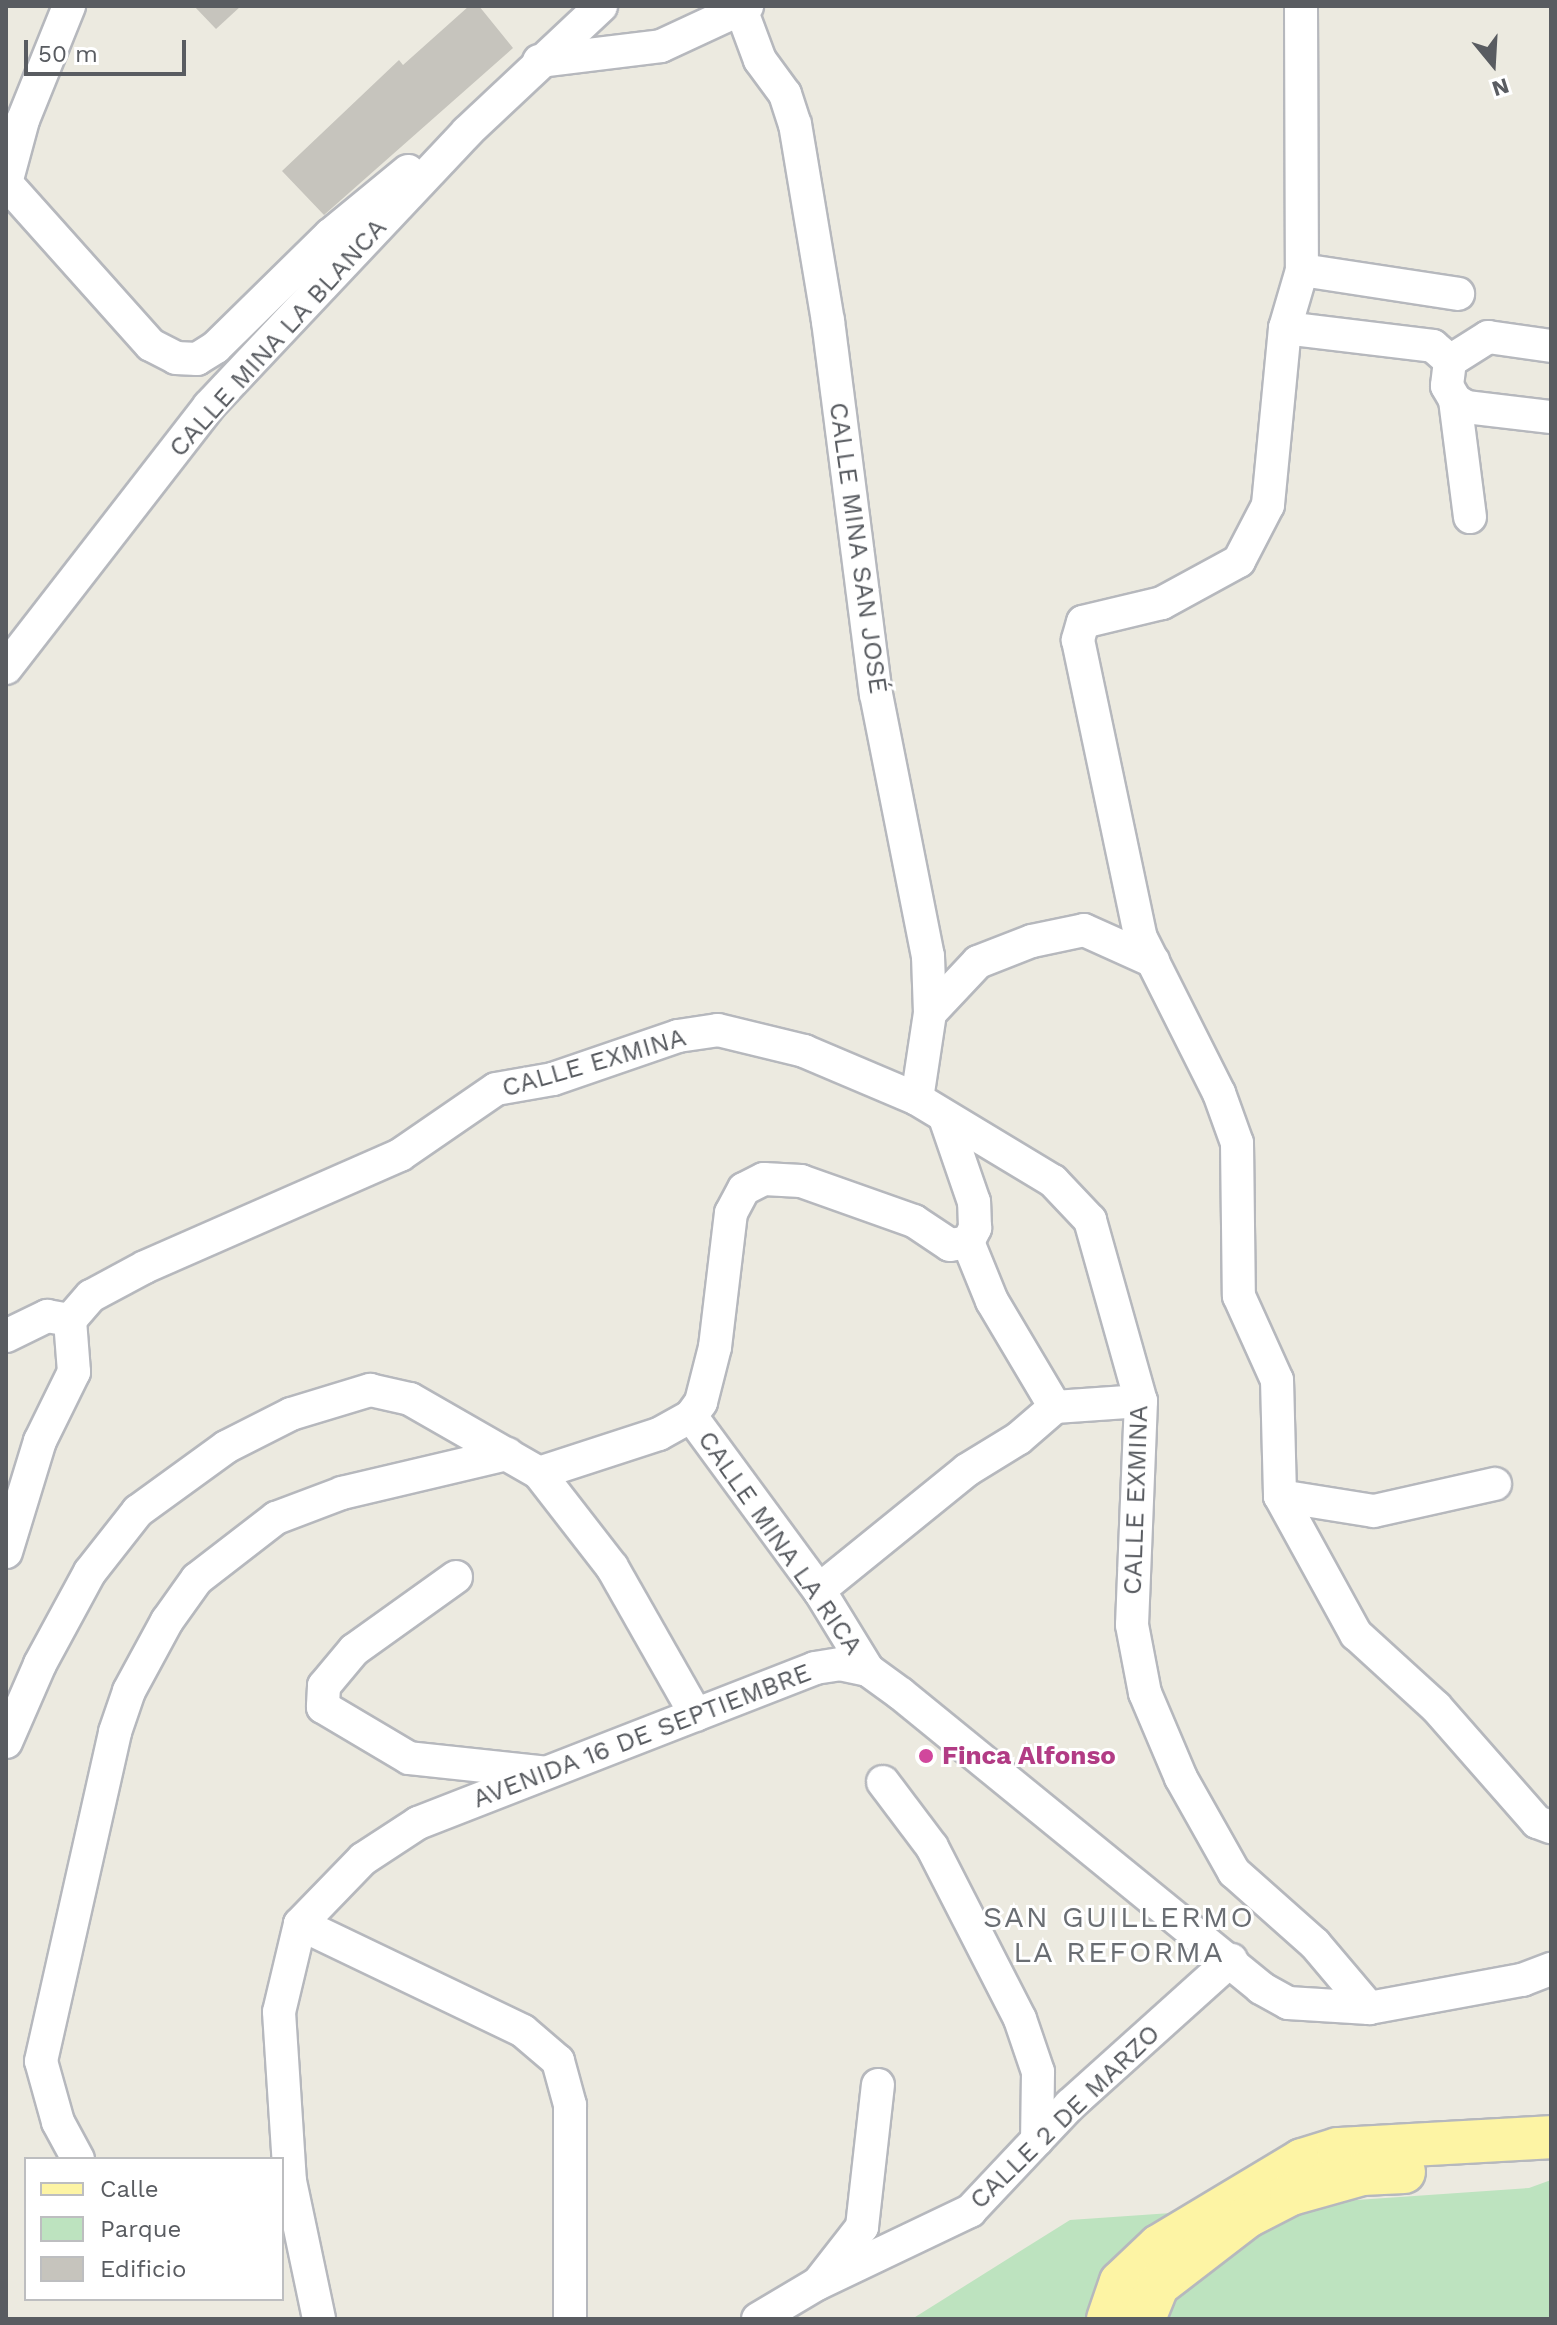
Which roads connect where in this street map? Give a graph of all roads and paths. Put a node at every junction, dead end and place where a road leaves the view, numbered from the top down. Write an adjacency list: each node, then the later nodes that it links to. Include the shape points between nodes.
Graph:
1 (69, 6): 7 (street, via 23,120)
2 (1301, 6): 8 (street)
3 (744, 7): 5 (street, via 661,46); 18 (street, CALLE MINA SAN JOSÉ, via 760,60 785,94 795,124 828,321 876,694 928,956)
4 (597, 8): 5 (street, CALLE MINA LA BLANCA)
5 (539, 61): 6 (street, CALLE MINA LA BLANCA)
6 (467, 132): 7 (street, via 403,174 330,235 216,347 197,359 176,358 151,345); 16 (street, CALLE MINA LA BLANCA, via 209,406)
7 (6, 183)
8 (1302, 270): 9 (street); 10 (street)
9 (1458, 294)
10 (1285, 328): 12 (street, via 1433,346); 17 (street, via 1268,505 1255,538 1239,561 1214,578 1162,603 1083,622 1078,640 1141,938)
11 (1551, 346): 12 (street, via 1488,337)
12 (1450, 361): 13 (street, via 1447,386)
13 (1455, 400): 14 (street, via 1466,407); 15 (street)
14 (1551, 417)
15 (1470, 517)
16 (6, 668)
17 (1153, 961): 18 (street, via 1084,930 1032,941 978,962); 30 (street, via 1219,1093 1237,1143 1239,1296 1277,1380)
18 (930, 1013): 19 (street, CALLE MINA SAN JOSÉ)
19 (917, 1099): 20 (street, CALLE EXMINA); 22 (street, CALLE EXMINA, via 804,1051 718,1030 678,1036 553,1079 496,1089 400,1155 145,1267 91,1296)
20 (945, 1118): 21 (street, via 974,1202 975,1228); 24 (street, CALLE EXMINA, via 1053,1181 1090,1220)
21 (968, 1242): 25 (street, via 992,1301); 26 (street, via 950,1245 914,1221 801,1181 764,1179 744,1189 731,1213 715,1347 701,1402)
22 (70, 1320): 23 (street, via 47,1316); 31 (street, via 74,1372 40,1441)
23 (6, 1336)
24 (1141, 1401): 25 (street); 43 (street, CALLE EXMINA, via 1132,1625 1145,1693 1181,1778 1234,1872 1315,1944)
25 (1055, 1407): 33 (street, via 1019,1438 967,1470)
26 (691, 1416): 28 (street, via 659,1434); 33 (street, CALLE MINA LA RICA)
27 (507, 1454): 28 (street); 36 (street, via 410,1399 370,1390 291,1414 226,1447 138,1511 90,1572 40,1664); 47 (street, via 342,1493 276,1518 197,1579 167,1621 129,1691 115,1732 41,2061 58,2122)
28 (539, 1473): 35 (street, via 612,1567)
29 (1495, 1484): 30 (street, via 1374,1511)
30 (1280, 1496): 39 (street, via 1356,1634 1436,1707 1537,1822)
31 (6, 1552)
32 (456, 1577): 37 (street, via 354,1650 324,1686 323,1707 409,1758)
33 (819, 1590): 34 (street, CALLE MINA LA RICA)
34 (868, 1670): 35 (street, AVENIDA 16 DE SEPTIEMBRE, via 840,1664 815,1668); 41 (street)
35 (696, 1715): 37 (street, AVENIDA 16 DE SEPTIEMBRE)
36 (6, 1742)
37 (547, 1773): 40 (street, AVENIDA 16 DE SEPTIEMBRE, via 418,1823 363,1859)
38 (883, 1782): 46 (street, via 932,1847 1020,2019 1038,2072)
39 (1551, 1827)
40 (300, 1924): 50 (street, via 279,2012 290,2181); 51 (street, via 523,2031 558,2061 570,2105)
41 (1231, 1960): 43 (street, via 1261,1988 1288,2003); 46 (street, CALLE 2 DE MARZO)
42 (1551, 1969): 43 (street, via 1522,1980)
43 (1369, 2008)
44 (878, 2085): 49 (street, via 862,2227)
45 (1551, 2137): 53 (main road, via 1338,2149 1302,2160 1159,2246 1121,2282)
46 (1037, 2140): 49 (street, CALLE 2 DE MARZO, via 970,2211)
47 (77, 2157)
48 (1551, 2161): 54 (main road, via 1362,2174 1291,2194 1248,2216 1158,2285)
49 (817, 2284): 52 (street, CALLE 2 DE MARZO)
50 (319, 2319)
51 (570, 2319)
52 (758, 2319)
53 (1108, 2319)
54 (1144, 2319)

